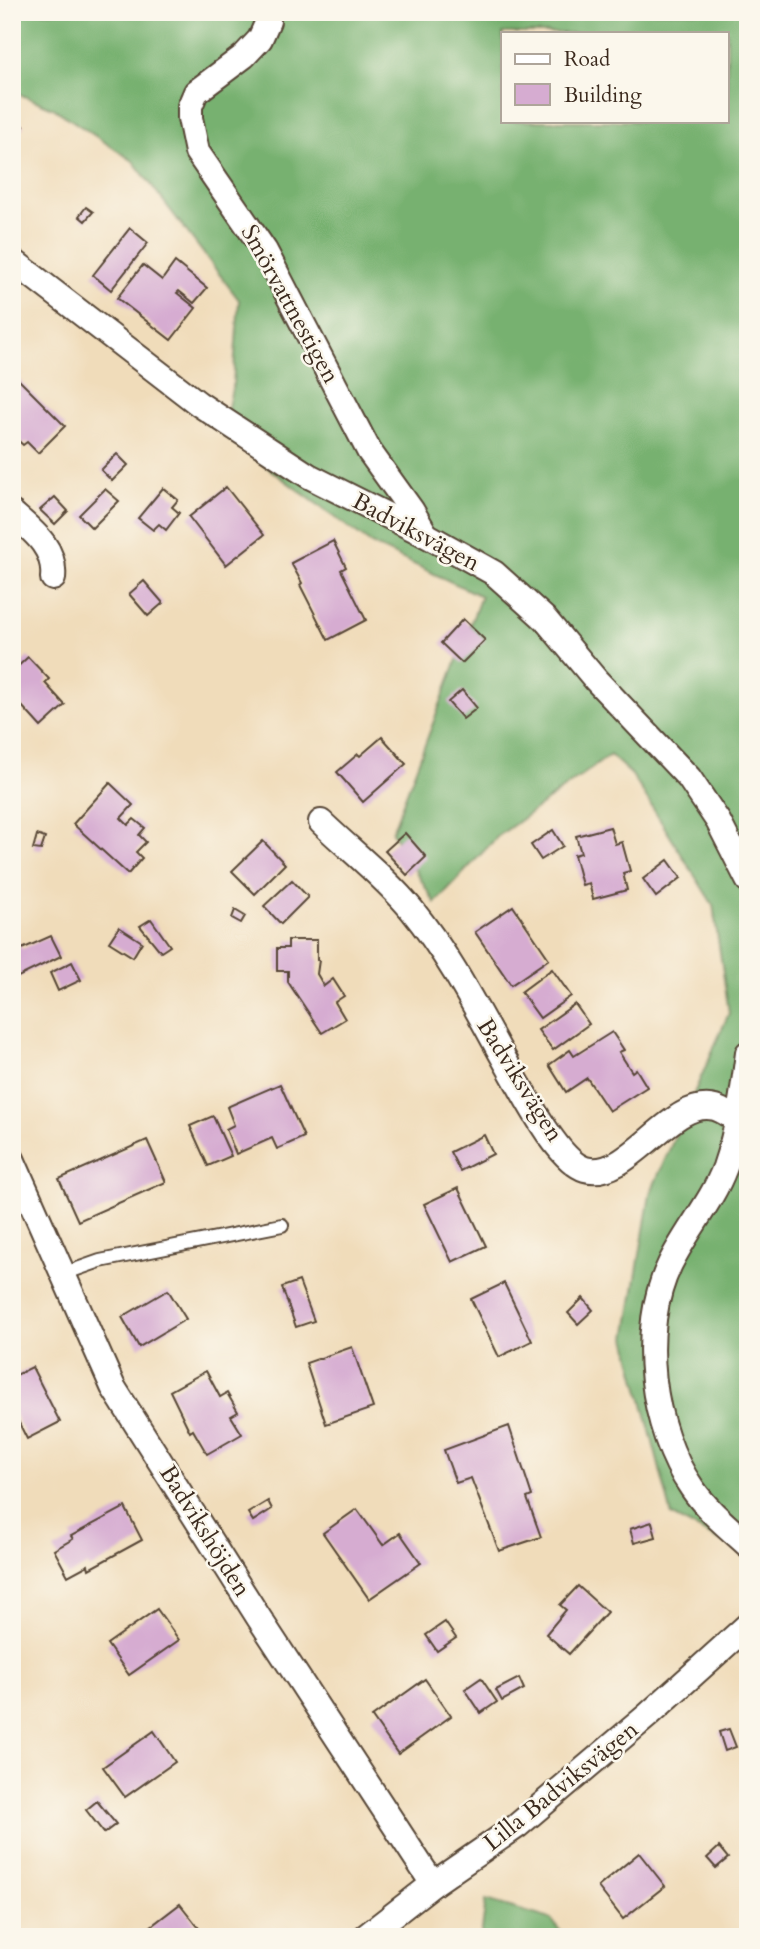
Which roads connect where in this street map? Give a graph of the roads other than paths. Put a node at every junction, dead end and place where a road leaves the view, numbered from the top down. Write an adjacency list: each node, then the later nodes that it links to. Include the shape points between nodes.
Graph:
1 (267, 12): 4 (street, Smörvattnestigen, via 260,39 196,92 190,118 197,152 265,251 369,451)
2 (12, 260): 4 (street, Badviksvägen, via 199,404 309,476)
3 (12, 513): 5 (street, via 49,551)
4 (426, 535): 7 (street, Badviksvägen, via 494,573 545,619 689,778 718,821)
5 (53, 578)
6 (321, 822): 9 (street, Badviksvägen, via 411,908 439,946 546,1132 578,1166 591,1170 618,1162 692,1110 714,1108)
7 (748, 880)
8 (748, 1052): 9 (street)
9 (739, 1121): 13 (street, via 724,1169 669,1266 659,1294 652,1370 657,1404 686,1479 710,1511)
10 (12, 1159): 12 (street, Badvikshöjden)
11 (282, 1225): 12 (lane, via 100,1261)
12 (63, 1274): 15 (street, Badvikshöjden, via 113,1387)
13 (748, 1545)
14 (748, 1625): 15 (street, Lilla Badviksvägen, via 516,1826)
15 (433, 1884): 16 (street, Lilla Badviksvägen)
16 (365, 1937)

